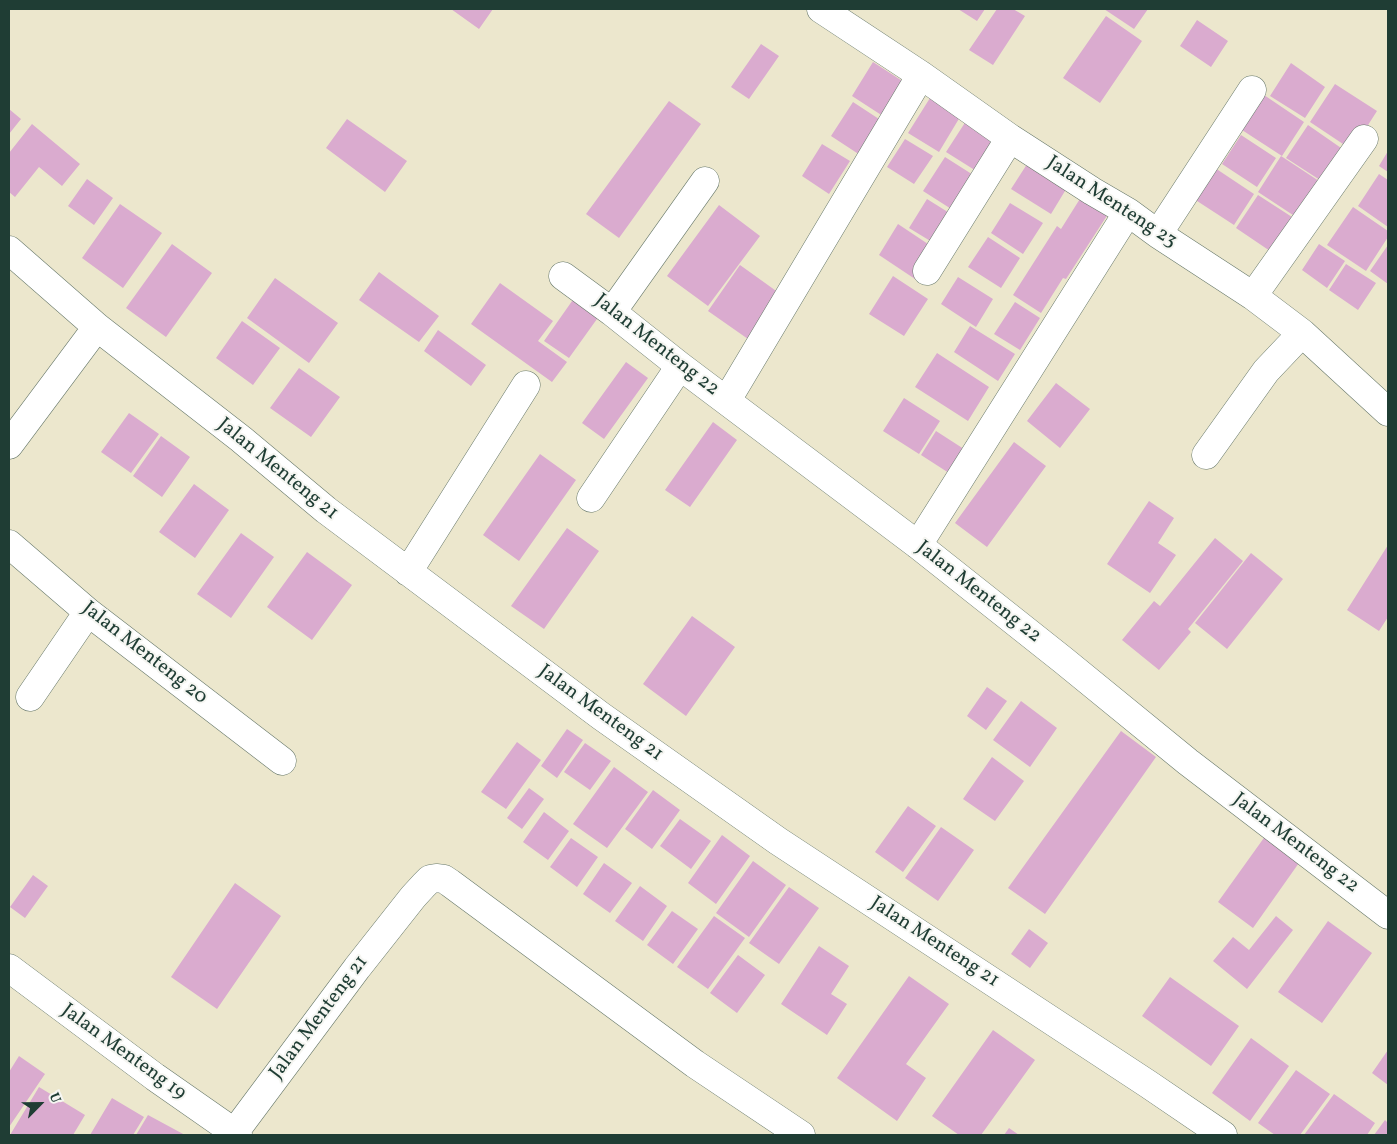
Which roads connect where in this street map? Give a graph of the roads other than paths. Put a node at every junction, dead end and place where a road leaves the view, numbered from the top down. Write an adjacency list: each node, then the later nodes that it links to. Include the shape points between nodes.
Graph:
1 (822, 9): 2 (street, Jalan Menteng 23)
2 (921, 75): 4 (street, Jalan Menteng 23); 18 (street)
3 (1252, 90): 8 (street)
4 (1010, 138): 7 (street, Jalan Menteng 23); 10 (street)
5 (1364, 139): 12 (street)
6 (705, 181): 13 (street)
7 (1128, 212): 8 (street, Jalan Menteng 23); 24 (street)
8 (1158, 234): 12 (street, Jalan Menteng 23)
9 (9, 250): 14 (street, Jalan Menteng 21)
10 (927, 271)
11 (563, 276): 13 (street, Jalan Menteng 22)
12 (1253, 296): 15 (street, Jalan Menteng 23)
13 (612, 312): 16 (street, Jalan Menteng 22)
14 (97, 327): 20 (street); 25 (street, Jalan Menteng 21)
15 (1302, 333): 19 (street, Jalan Menteng 23); 21 (street, via 1266,371)
16 (680, 366): 18 (street, Jalan Menteng 22); 22 (street)
17 (526, 385): 25 (street)
18 (727, 400): 24 (street, Jalan Menteng 22)
19 (1388, 412)
20 (9, 445)
21 (1206, 454)
22 (591, 498)
23 (9, 544): 26 (street, Jalan Menteng 20)
24 (918, 545): 29 (street, Jalan Menteng 22, via 1188,762)
25 (408, 572): 33 (street, Jalan Menteng 21, via 601,716 778,841)
26 (88, 612): 27 (street); 28 (street, Jalan Menteng 20)
27 (30, 697)
28 (282, 760)
29 (1388, 915)
30 (9, 968): 31 (street, Jalan Menteng 19)
31 (236, 1134): 32 (street, Jalan Menteng 21, via 357,968 407,904 430,879 436,878 450,883 695,1064)
32 (801, 1135)
33 (1224, 1135)

